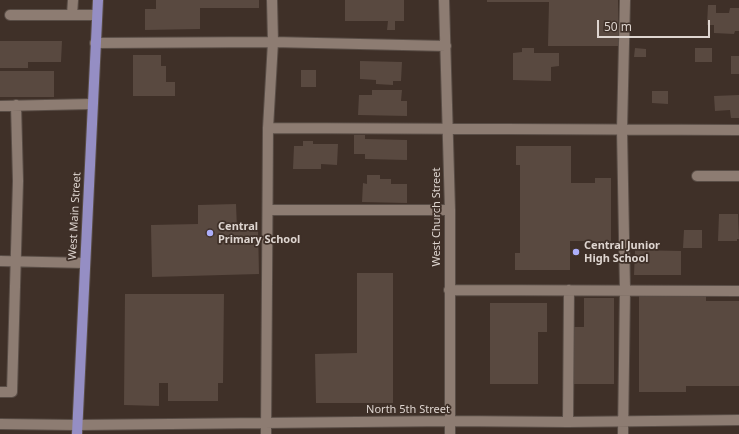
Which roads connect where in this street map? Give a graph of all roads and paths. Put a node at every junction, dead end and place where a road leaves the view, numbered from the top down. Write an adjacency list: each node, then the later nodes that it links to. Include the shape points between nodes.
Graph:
1 (73, 0): 7 (street)
2 (98, 0): 8 (main road, West Main Street)
3 (272, 0): 9 (street)
4 (444, 0): 11 (street, West Church Street)
5 (625, 0): 17 (street)
6 (10, 15): 7 (street)
7 (72, 15): 8 (street)
8 (97, 15): 10 (main road, West Main Street)
9 (273, 42): 10 (street); 11 (street); 15 (street)
10 (95, 43): 12 (main road, West Main Street)
11 (446, 46): 16 (street, West Church Street)
12 (92, 104): 14 (street); 25 (main road, West Main Street)
13 (0, 106): 14 (street)
14 (16, 106): 24 (street)
15 (268, 128): 16 (street); 21 (street)
16 (448, 130): 17 (street); 22 (street, West Church Street)
17 (622, 130): 18 (street); 28 (street)
18 (739, 130)
19 (697, 176): 20 (street)
20 (739, 176)
21 (268, 210): 22 (street); 35 (street)
22 (450, 210): 26 (street, West Church Street)
23 (0, 261): 24 (street)
24 (16, 262): 25 (street); 30 (street, via 12,392)
25 (85, 263): 37 (main road, West Main Street)
26 (449, 290): 27 (street); 32 (street, West Church Street)
27 (569, 290): 28 (street); 34 (street)
28 (625, 290): 29 (street); 33 (street)
29 (739, 291)
30 (0, 392)
31 (739, 420): 33 (street, North 5th Street)
32 (450, 421): 34 (street, North 5th Street); 35 (street, North 5th Street); 39 (street, West Church Street)
33 (623, 421): 34 (street, North 5th Street); 40 (street)
34 (568, 422)
35 (266, 423): 37 (street, North 5th Street); 38 (street)
36 (0, 424): 37 (street, North 5th Street)
37 (77, 430)
38 (266, 434)
39 (450, 434)
40 (623, 434)

